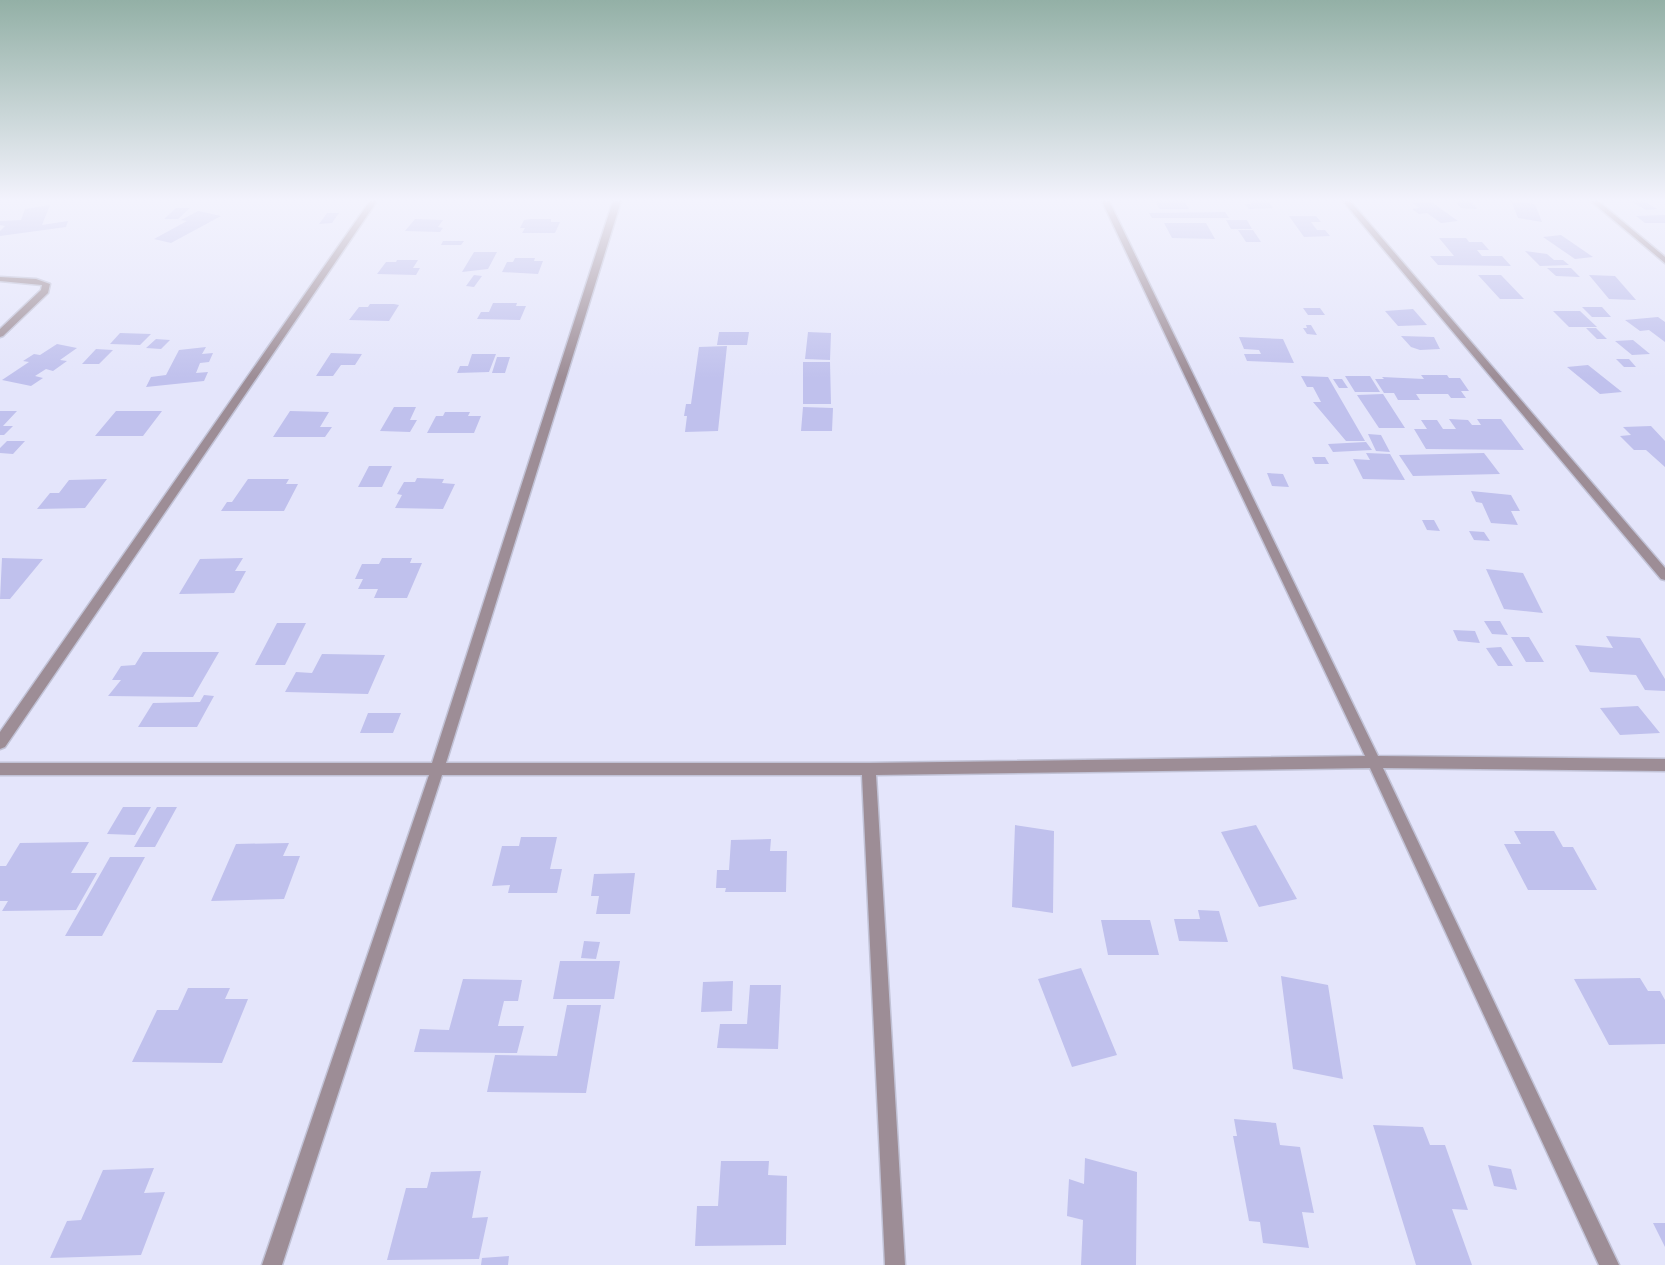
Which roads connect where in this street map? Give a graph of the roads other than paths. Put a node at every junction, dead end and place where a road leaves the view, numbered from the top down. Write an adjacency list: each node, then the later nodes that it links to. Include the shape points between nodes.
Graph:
1 (333, 260): 8 (street)
2 (598, 260): 13 (street)
3 (1133, 260): 9 (street)
4 (1396, 260): 7 (street)
5 (0, 279): 6 (street, via 46,284 45,291)
6 (0, 334)
7 (1665, 576)
8 (0, 743)
9 (1374, 762): 10 (street); 12 (street); 16 (street)
10 (1665, 765)
11 (0, 769): 13 (street)
12 (869, 769): 13 (street); 15 (street)
13 (437, 770): 14 (street)
14 (272, 1265)
15 (895, 1265)
16 (1609, 1265)

